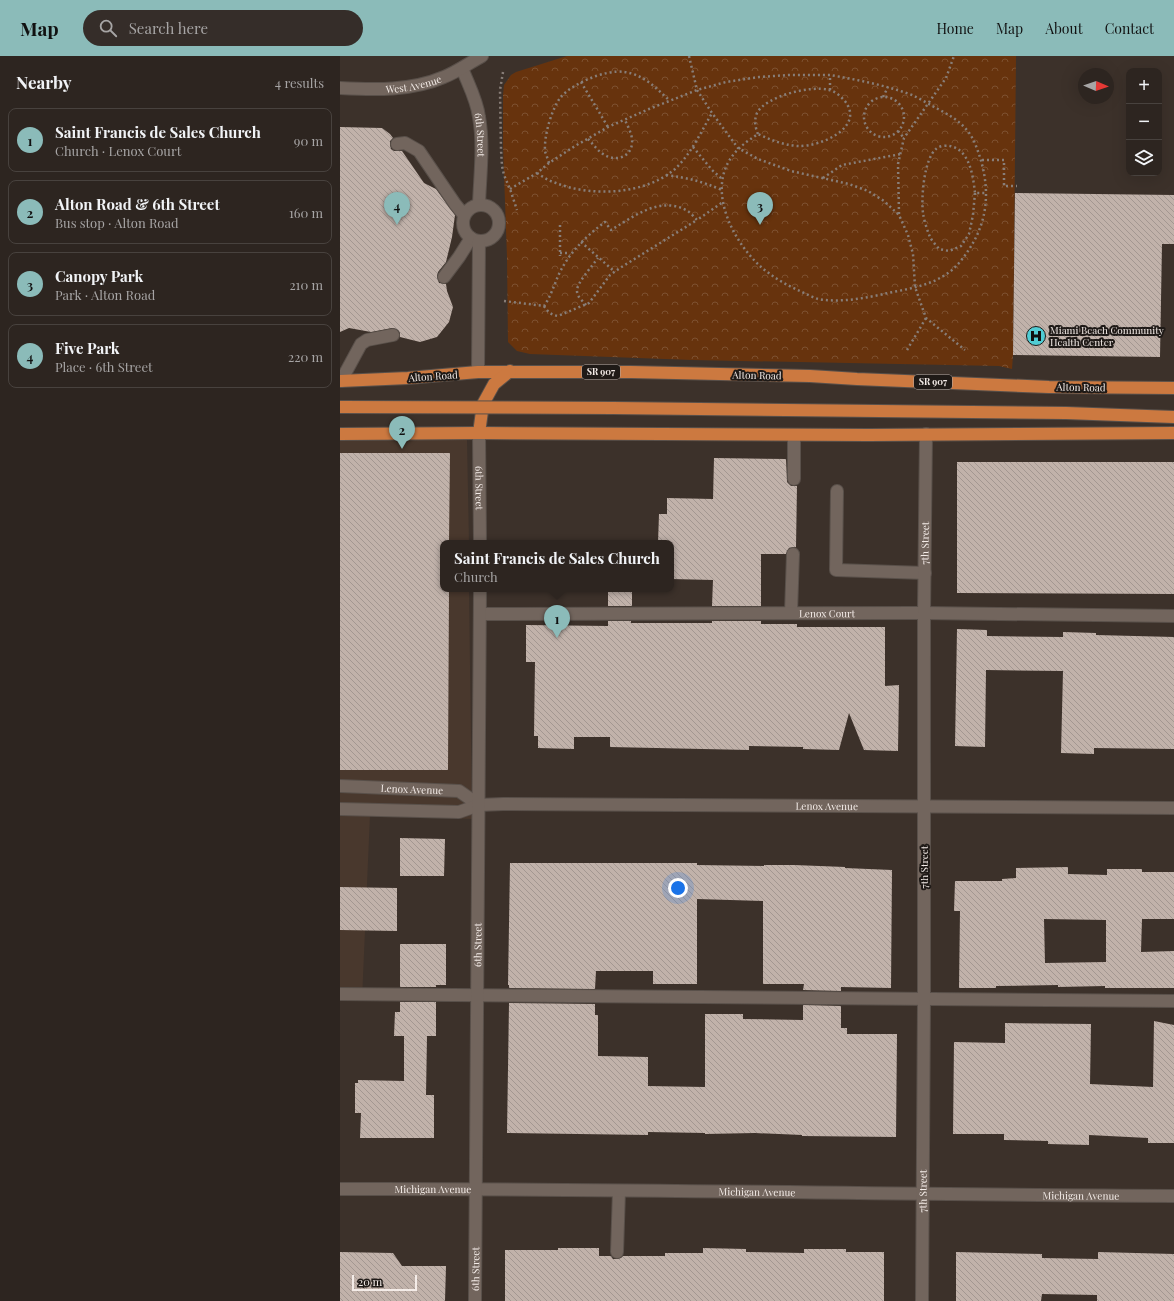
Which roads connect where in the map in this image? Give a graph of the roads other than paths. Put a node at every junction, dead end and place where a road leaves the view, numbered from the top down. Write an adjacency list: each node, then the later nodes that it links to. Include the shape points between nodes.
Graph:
1 (482, 56): 2 (street, West Avenue)
2 (462, 68): 3 (street, West Avenue, via 445,77 403,88); 5 (street, 6th Street, via 479,116)
3 (340, 88)
4 (397, 144): 6 (street, via 406,143 418,151)
5 (479, 204): 6 (street); 7 (street, via 495,211 500,222 494,236 489,239)
6 (464, 215): 7 (street, via 466,234)
7 (475, 239): 8 (street); 10 (street, via 478,271)
8 (444, 277)
9 (393, 335): 12 (street, via 367,340 361,344)
10 (478, 372): 11 (highway, Alton Road / SR 907); 12 (highway, Alton Road / SR 907)
11 (510, 372): 13 (highway, Alton Road / SR 907, via 810,376 1049,387); 16 (highway, via 494,384 483,404)
12 (341, 381)
13 (1174, 388)
14 (340, 407): 15 (highway, bridge)
15 (1174, 416)
16 (479, 433): 18 (highway); 20 (highway); 23 (street, 6th Street)
17 (1174, 433): 19 (highway)
18 (340, 434)
19 (926, 434): 20 (highway); 25 (street, 7th Street)
20 (794, 435): 21 (street)
21 (794, 479)
22 (837, 491): 25 (street, via 836,570)
23 (480, 540)
24 (793, 554): 27 (street)
25 (925, 573): 28 (street, 7th Street)
26 (480, 592): 29 (street, 6th Street)
27 (791, 613): 28 (street, Lenox Court); 29 (street, Lenox Court)
28 (924, 613): 30 (street, Lenox Court); 33 (street, 7th Street)
29 (480, 614): 32 (street, 6th Street)
30 (1174, 616)
31 (340, 786): 32 (street, Lenox Avenue, via 459,791)
32 (479, 805): 33 (street, Lenox Avenue); 34 (street, Lenox Avenue, via 459,812); 37 (street, 6th Street)
33 (924, 807): 35 (street, Lenox Avenue); 38 (street, 7th Street)
34 (340, 808)
35 (1174, 808)
36 (340, 994): 37 (street)
37 (477, 996): 38 (street); 41 (street, 6th Street)
38 (924, 1000): 39 (street); 43 (street, 7th Street)
39 (1174, 1001)
40 (340, 1189): 41 (street, Michigan Avenue)
41 (476, 1189): 42 (street, Michigan Avenue); 46 (street, 6th Street)
42 (619, 1191): 43 (street, Michigan Avenue); 45 (street)
43 (922, 1195): 44 (street, Michigan Avenue); 47 (street, 7th Street)
44 (1174, 1196)
45 (617, 1252)
46 (475, 1301)
47 (922, 1301)

